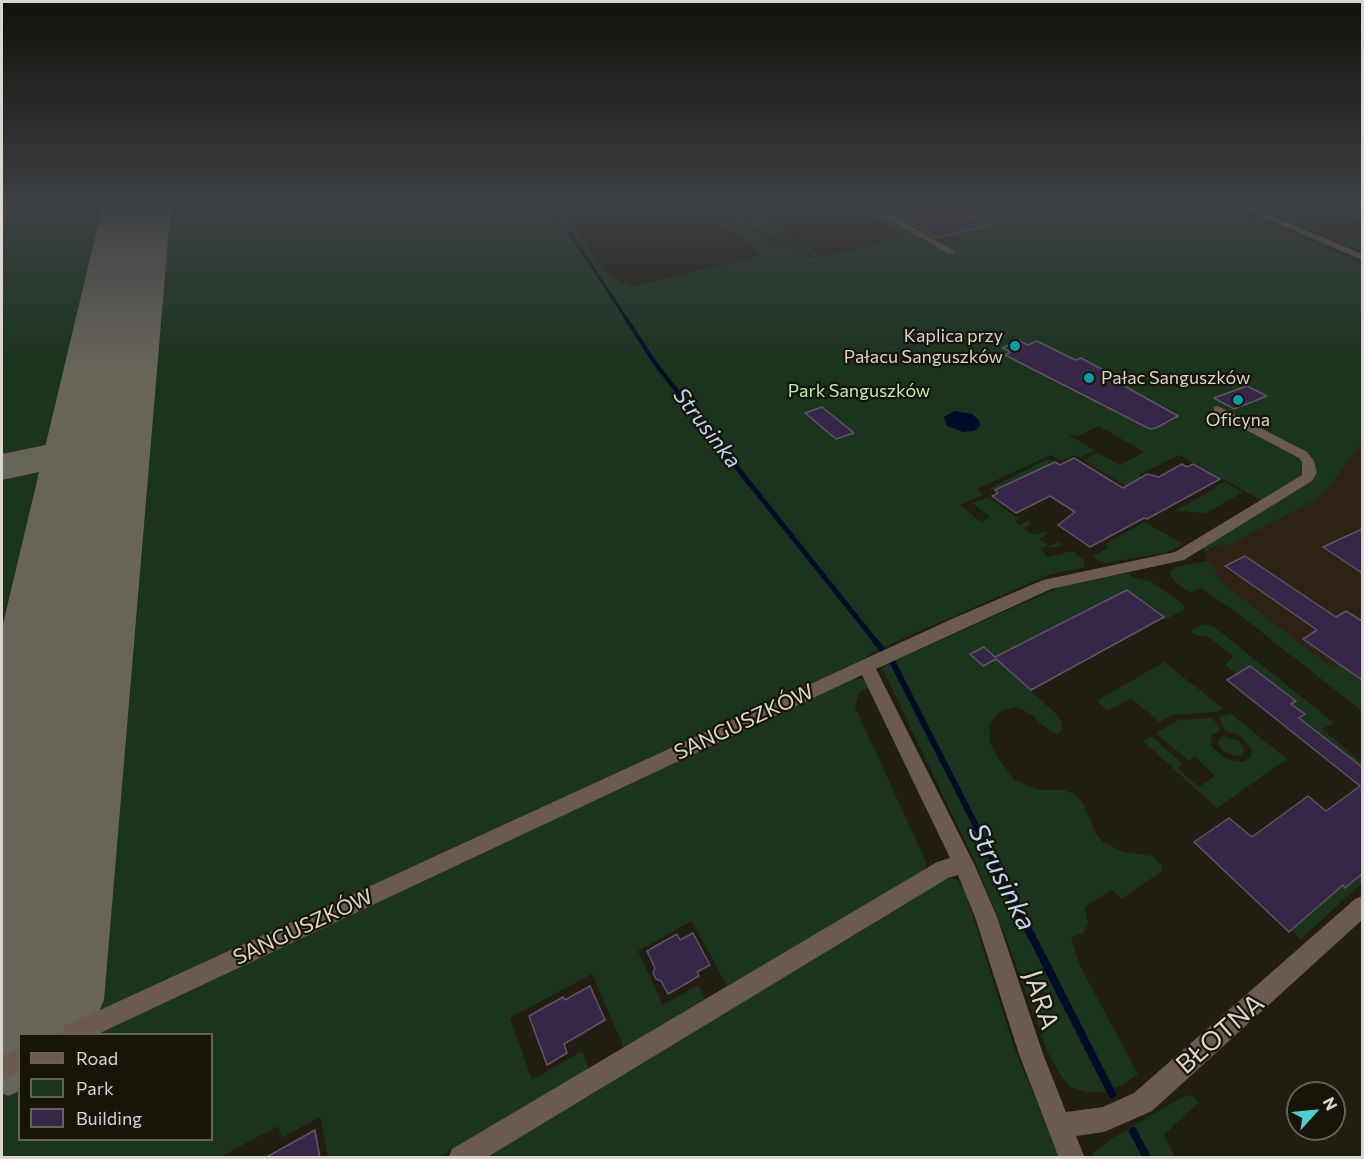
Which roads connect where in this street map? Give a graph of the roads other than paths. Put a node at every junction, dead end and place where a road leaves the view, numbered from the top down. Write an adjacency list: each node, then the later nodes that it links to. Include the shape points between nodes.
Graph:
1 (1218, 410): 2 (street, SANGUSZKÓW, via 1303,455 1310,467 1307,478 1179,556 1048,584)
2 (866, 666): 3 (street, JARA); 5 (street, SANGUSZKÓW)
3 (964, 864): 8 (street, JARA); 9 (street, via 944,868)
4 (1362, 906): 8 (street, BŁOTNA, via 1143,1102 1104,1119)
5 (77, 1033)
6 (18, 1061): 7 (street)
7 (2, 1068)
8 (1058, 1126): 10 (street, JARA)
9 (461, 1158)
10 (1072, 1158)

